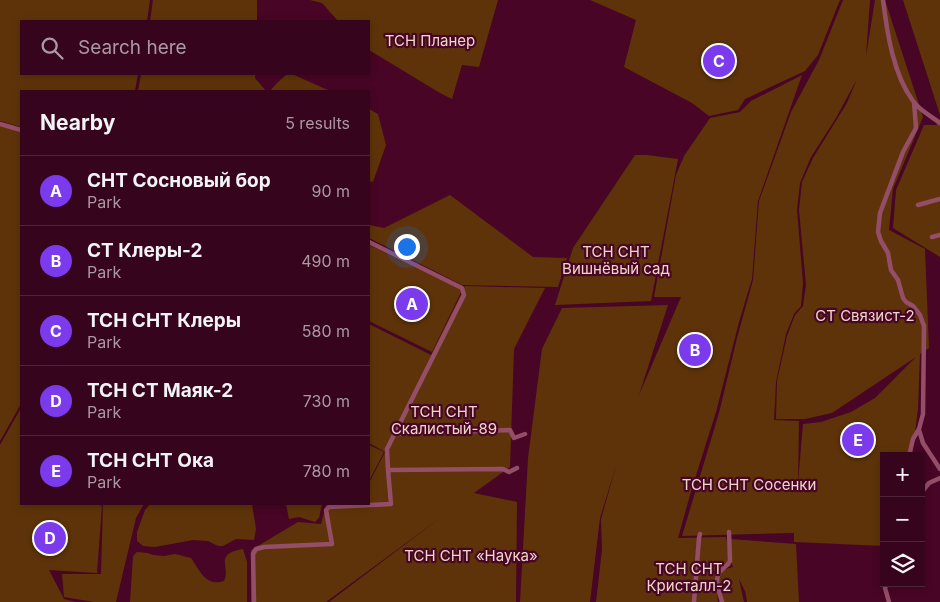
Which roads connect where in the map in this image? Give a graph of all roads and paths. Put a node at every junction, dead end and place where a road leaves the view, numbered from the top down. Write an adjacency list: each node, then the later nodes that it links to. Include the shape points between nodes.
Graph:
1 (883, 0): 2 (street, via 899,74)
2 (914, 102): 3 (street); 11 (street, via 916,128 903,152 880,213 878,232 903,298 920,315 924,326 923,414)
3 (940, 122)
4 (0, 124): 5 (street)
5 (20, 130)
6 (940, 199): 7 (street)
7 (918, 204)
8 (940, 235): 9 (street)
9 (932, 237)
10 (370, 242): 12 (street, via 462,288 464,295)
11 (918, 428): 14 (street); 16 (street, via 923,443)
12 (395, 434): 13 (street, via 510,430 514,438); 17 (street, via 387,450)
13 (525, 434)
14 (911, 452)
15 (516, 468): 17 (street, via 509,472 503,469)
16 (940, 469)
17 (388, 470): 20 (street, via 390,504)
18 (940, 478): 19 (street)
19 (925, 488)
20 (370, 505)
21 (370, 505): 25 (street, via 329,507 326,510 332,544 256,549)
22 (729, 532): 27 (street, via 730,561 719,573 717,582)
23 (700, 534): 26 (street)
24 (886, 587): 28 (street)
25 (254, 602)
26 (694, 602)
27 (722, 602)
28 (889, 602)

